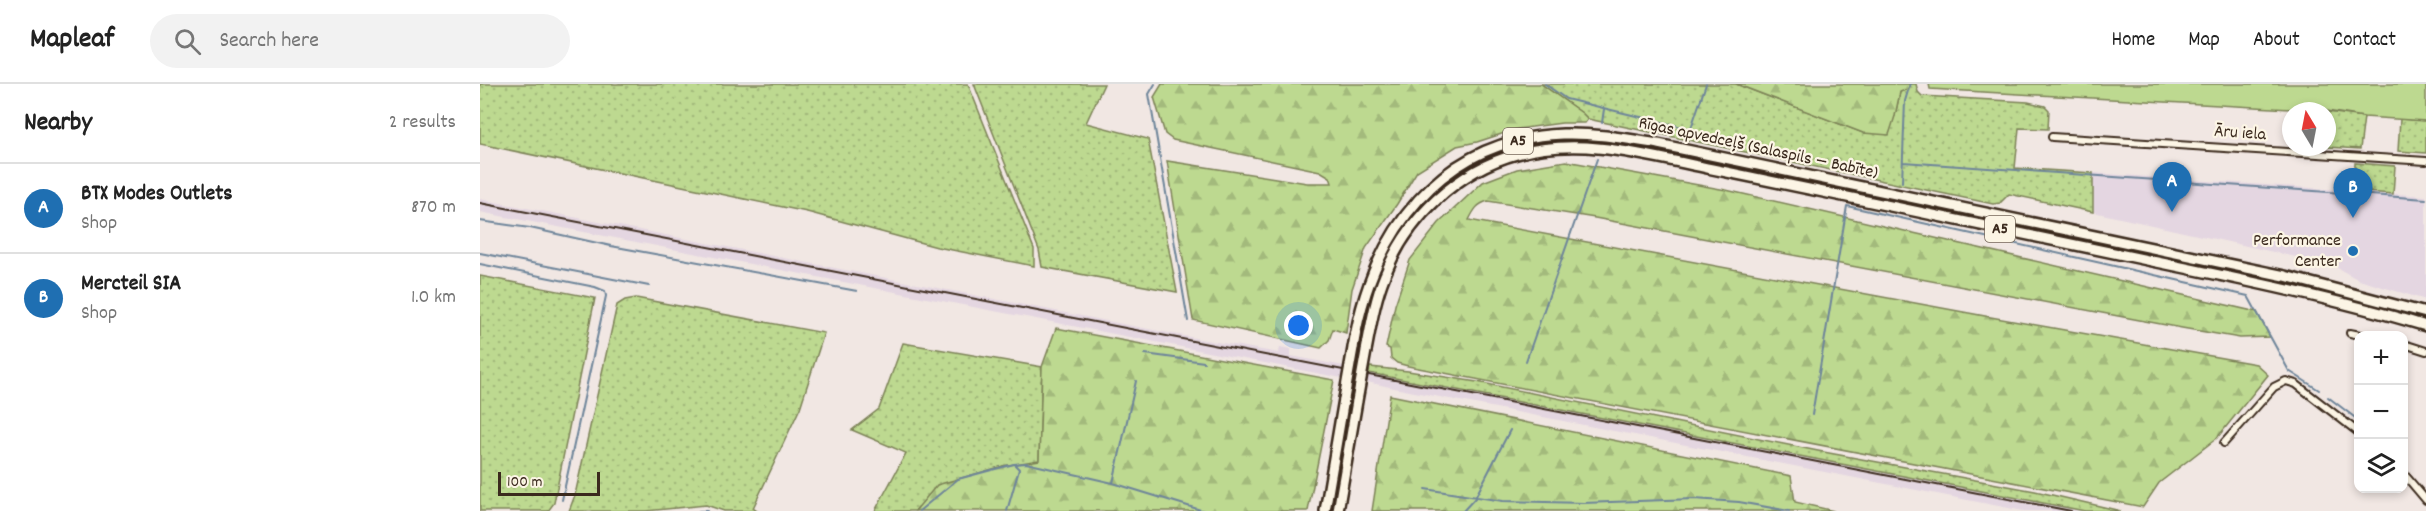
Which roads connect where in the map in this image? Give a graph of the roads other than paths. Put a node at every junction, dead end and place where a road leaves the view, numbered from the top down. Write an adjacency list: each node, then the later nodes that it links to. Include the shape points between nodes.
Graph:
1 (2052, 137): 2 (street, Āru iela)
2 (2426, 161)
3 (2285, 276): 4 (highway, via 2276,280); 5 (highway, Rīgas apvedceļš (Salaspils — Babīte) / A5); 15 (highway, Rīgas apvedceļš (Salaspils — Babīte) / A5, bridge, via 1658,144 1598,135 1551,135 1513,142 1480,154 1450,172 1421,197 1378,259 1365,294 1353,348)
4 (2278, 288): 6 (highway, Rīgas apvedceļš (Salaspils — Babīte) / A5); 16 (highway, Rīgas apvedceļš (Salaspils — Babīte) / A5, bridge, via 1650,156 1592,147 1519,153 1462,179 1430,206 1403,239 1377,298)
5 (2426, 313)
6 (2426, 326)
7 (2350, 333): 8 (street)
8 (2354, 334)
9 (2408, 346): 10 (street)
10 (2426, 351)
11 (2354, 429): 12 (street, via 2296,384 2286,381 2274,387)
12 (2223, 443)
13 (2408, 480): 14 (street)
14 (2426, 500)
15 (1325, 511)
16 (1338, 511)

